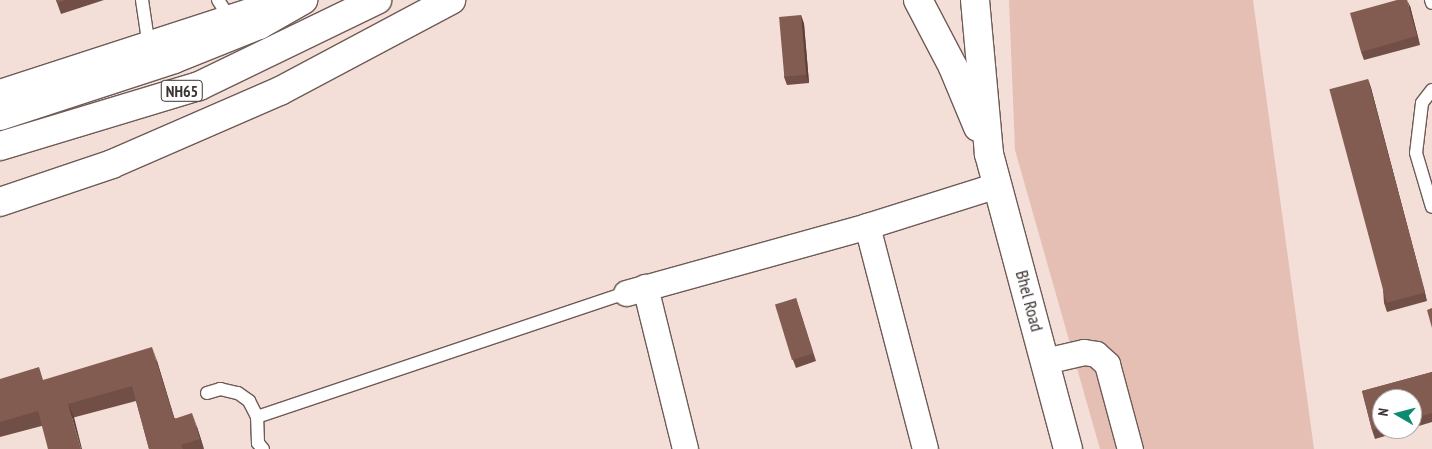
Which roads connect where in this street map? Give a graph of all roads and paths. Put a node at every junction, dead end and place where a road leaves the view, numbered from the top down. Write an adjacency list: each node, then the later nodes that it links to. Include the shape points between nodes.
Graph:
1 (142, 0): 9 (lane)
2 (272, 0): 8 (main road)
3 (303, 0): 12 (main road, NH65, via 259,25 174,60)
4 (377, 0): 13 (main road, NH65, via 199,86)
5 (450, 0): 16 (main road, via 280,91 112,164)
6 (918, 0): 14 (main road, via 953,67)
7 (975, 0): 14 (main road)
8 (225, 10): 9 (main road)
9 (149, 47): 11 (main road)
10 (1432, 90): 17 (lane, via 1422,103 1416,153)
11 (0, 94)
12 (0, 116)
13 (0, 146)
14 (990, 154): 15 (main road, Bhel Road)
15 (997, 185): 18 (street); 20 (main road, Bhel Road)
16 (0, 202)
17 (1432, 207)
18 (867, 226): 19 (street); 25 (street)
19 (636, 290): 22 (lane); 24 (street)
20 (1045, 361): 26 (main road, Bhel Road); 27 (street, via 1084,352 1096,354 1107,364)
21 (207, 393): 22 (lane, via 220,389 238,394 249,401)
22 (257, 417): 23 (lane)
23 (259, 447)
24 (685, 449)
25 (925, 449)
26 (1068, 449)
27 (1130, 449)

